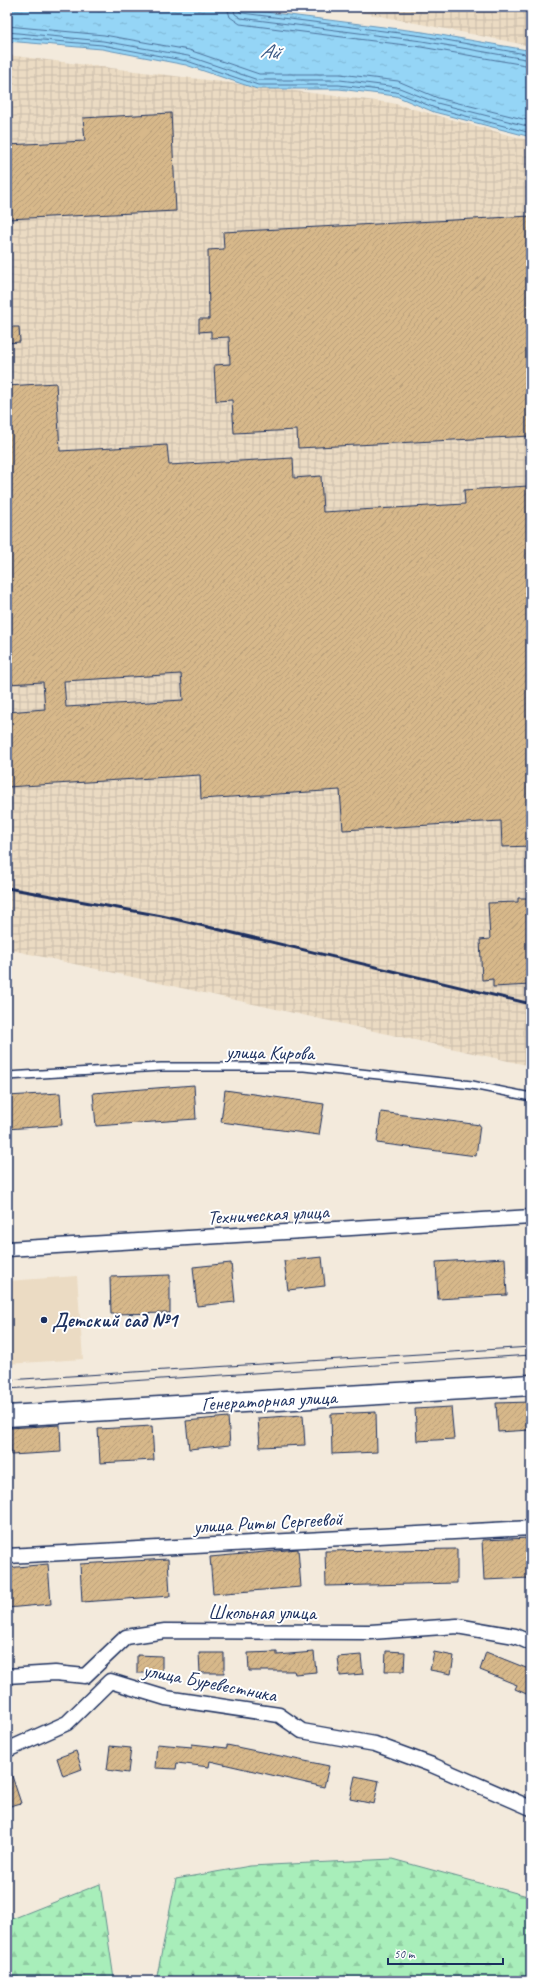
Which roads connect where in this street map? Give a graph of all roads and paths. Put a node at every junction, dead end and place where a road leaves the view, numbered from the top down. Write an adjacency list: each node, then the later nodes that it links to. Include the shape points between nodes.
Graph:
1 (7, 1076): 2 (lane, улица Кирова, via 161,1067 304,1067 472,1086)
2 (531, 1097)
3 (531, 1217): 4 (street, Техническая улица)
4 (7, 1249)
5 (531, 1385): 6 (main road, Генераторная улица)
6 (7, 1416)
7 (531, 1528): 8 (street, улица Риты Сергеевой)
8 (7, 1556)
9 (531, 1643): 11 (street, Школьная улица, via 515,1636 457,1626 371,1632 165,1631 126,1637)
10 (7, 1676): 11 (street, via 55,1673)
11 (85, 1676): 12 (street, улица Буревестника)
12 (110, 1681): 13 (street, via 67,1723); 14 (street, улица Буревестника, via 166,1698 279,1715 302,1731 375,1744 432,1765)
13 (7, 1750)
14 (531, 1808)

